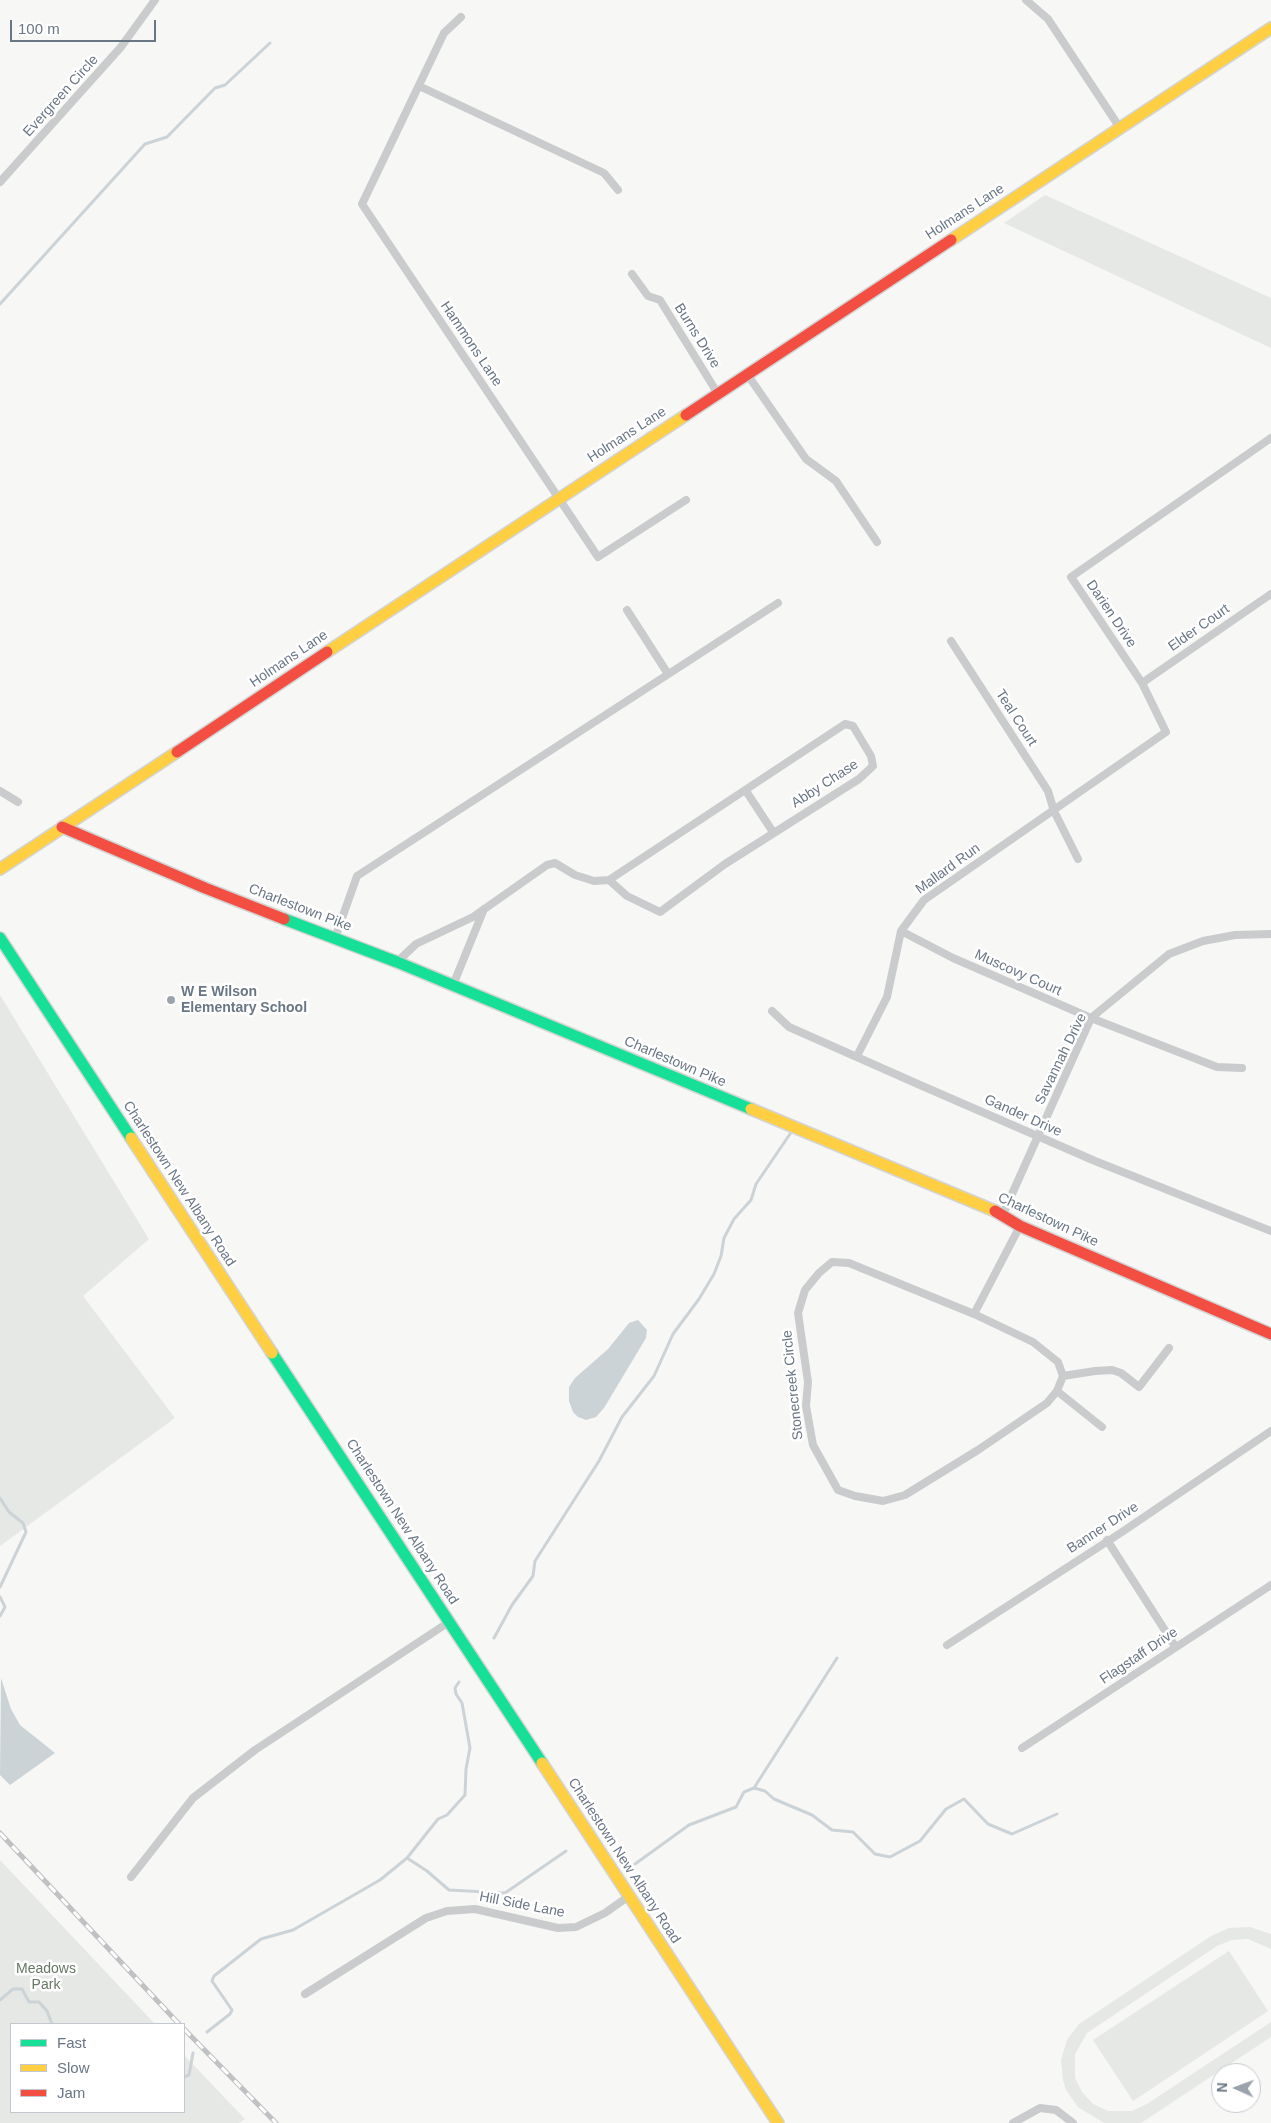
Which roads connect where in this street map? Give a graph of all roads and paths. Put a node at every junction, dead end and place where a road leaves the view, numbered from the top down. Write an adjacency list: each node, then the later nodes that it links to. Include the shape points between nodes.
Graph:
1 (155, 0): 7 (street, Evergreen Circle, via 121,48)
2 (1026, 0): 6 (street, via 1048,19)
3 (461, 17): 5 (street, via 444,33)
4 (1271, 28): 6 (main road, Holmans Lane)
5 (419, 86): 8 (street, via 604,173); 13 (street, Hammons Lane, via 362,204)
6 (1120, 128): 10 (main road, Holmans Lane)
7 (0, 182)
8 (618, 190)
9 (632, 274): 11 (street, Burns Drive, via 648,296 660,300)
10 (747, 374): 11 (main road, Holmans Lane); 15 (street, via 806,459 836,481)
11 (718, 394): 13 (main road, Holmans Lane)
12 (1271, 438): 21 (street, Darien Drive, via 1071,577)
13 (558, 498): 14 (street, Hammons Lane, via 598,557); 26 (main road, Holmans Lane)
14 (686, 500)
15 (877, 542)
16 (1271, 594): 21 (street, Elder Court)
17 (778, 603): 20 (street)
18 (627, 610): 20 (street)
19 (951, 641): 25 (street, Teal Court, via 1048,791)
20 (668, 674): 35 (street, via 357,876)
21 (1142, 683): 25 (street, Darien Drive, via 1166,732)
22 (0, 791): 24 (street)
23 (746, 791): 27 (street); 27 (street, Abby Chase, via 845,724 853,726 871,756 873,766 860,779); 30 (street, Abby Chase)
24 (18, 802)
25 (1054, 811): 28 (street, Teal Court); 32 (street, Mallard Run, via 941,886 924,900)
26 (62, 827): 29 (main road, Holmans Lane); 35 (main road, Charlestown Pike, via 205,888)
27 (773, 832): 30 (street, Abby Chase, via 660,912 627,896)
28 (1078, 859)
29 (0, 869)
30 (609, 880): 31 (street, via 594,881 575,875 555,863)
31 (484, 909): 36 (street, via 416,944); 37 (street)
32 (901, 931): 39 (street, Muscovy Court, via 953,958); 40 (street, Mallard Run, via 887,997)
33 (1271, 934): 39 (street, Savannah Drive, via 1235,934 1203,941 1169,954)
34 (0, 938): 55 (main road, Charlestown New Albany Road)
35 (335, 938): 36 (main road, Charlestown Pike)
36 (397, 962): 37 (main road, Charlestown Pike)
37 (453, 985): 43 (main road, Charlestown Pike)
38 (772, 1010): 40 (street, Gander Drive, via 789,1026)
39 (1091, 1018): 41 (street, Muscovy Court, via 1217,1067); 42 (street, Savannah Drive)
40 (857, 1056): 42 (street, Gander Drive)
41 (1242, 1068)
42 (1038, 1136): 43 (street, Savannah Drive); 45 (street, Gander Drive, via 1095,1162)
43 (1003, 1214): 44 (main road, Charlestown Pike)
44 (1020, 1226): 46 (street); 47 (main road, Charlestown Pike)
45 (1271, 1231)
46 (974, 1314): 49 (street, Stonecreek Circle, via 1033,1342 1058,1362); 50 (street, Stonecreek Circle, via 849,1263 832,1262 805,1290 798,1313 808,1382 806,1406 813,1446 838,1490 883,1501 905,1495 1047,1403)
47 (1271, 1334)
48 (1169, 1348): 49 (street, via 1139,1388 1112,1370)
49 (1063, 1376): 50 (street, Stonecreek Circle)
50 (1057, 1391): 51 (street)
51 (1102, 1427)
52 (1271, 1431): 53 (street, Banner Drive)
53 (1107, 1540): 56 (street, Banner Drive); 57 (street)
54 (1271, 1585): 57 (street, Flagstaff Drive)
55 (450, 1622): 59 (street, via 254,1750 193,1798); 60 (main road, Charlestown New Albany Road)
56 (947, 1645)
57 (1175, 1646): 58 (street, Flagstaff Drive)
58 (1022, 1748)
59 (131, 1877)
60 (629, 1896): 61 (street, Hill Side Lane, via 605,1913 576,1927 558,1928 475,1908 447,1910 426,1918); 62 (main road, Charlestown New Albany Road)
61 (305, 1994)
62 (778, 2123)
63 (1013, 2123): 64 (street, via 1040,2108 1056,2110)
64 (1073, 2123)

